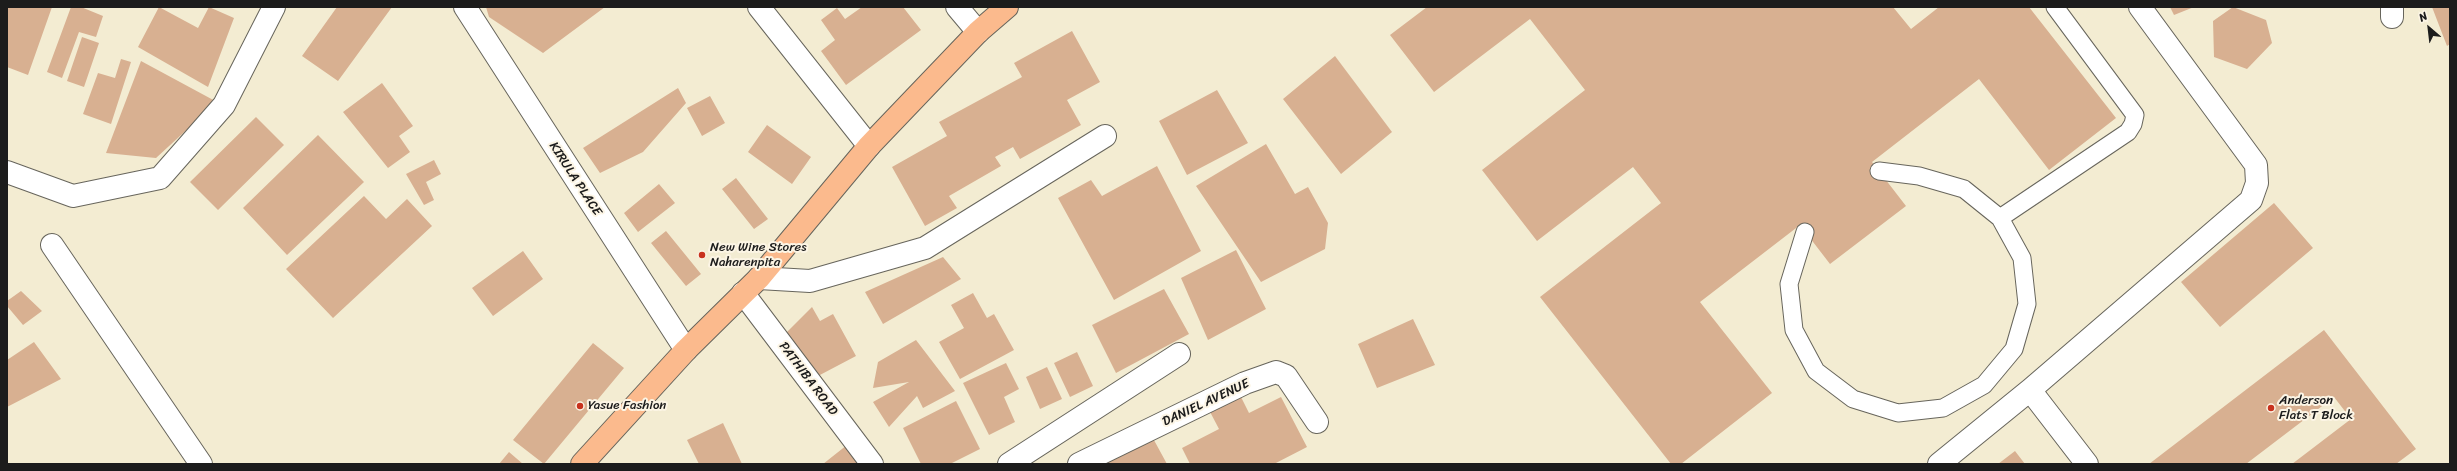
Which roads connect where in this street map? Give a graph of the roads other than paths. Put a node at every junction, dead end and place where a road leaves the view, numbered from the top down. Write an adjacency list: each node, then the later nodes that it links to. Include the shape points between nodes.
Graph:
1 (274, 7): 12 (street, via 224,105 160,178 72,196)
2 (465, 7): 18 (street, KIRULA PLACE)
3 (759, 7): 10 (street)
4 (957, 7): 8 (street)
5 (1007, 7): 8 (main road)
6 (2055, 7): 13 (lane, via 2135,115 2133,124 2128,132)
7 (2140, 7): 20 (street, via 2256,166 2257,183 2251,200)
8 (978, 32): 10 (main road)
9 (1105, 136): 16 (street, via 925,248 810,281)
10 (869, 146): 16 (main road)
11 (1879, 171): 13 (lane, via 1919,176 1964,189)
12 (7, 172)
13 (2000, 218): 14 (lane, via 2022,258 2027,304 2014,349 1978,389 1943,408 1898,413 1853,400 1816,371 1794,330 1790,284)
14 (1805, 232)
15 (52, 245): 22 (street)
16 (759, 278): 17 (main road)
17 (743, 293): 18 (main road); 24 (street, PATHIBA ROAD)
18 (686, 350): 23 (main road)
19 (1178, 354): 25 (street)
20 (2030, 390): 27 (street); 28 (street)
21 (1317, 422): 26 (street, DANIEL AVENUE, via 1286,376 1276,372 1245,384)
22 (201, 464)
23 (582, 464)
24 (872, 464)
25 (1009, 464)
26 (1079, 464)
27 (1939, 464)
28 (2087, 464)

